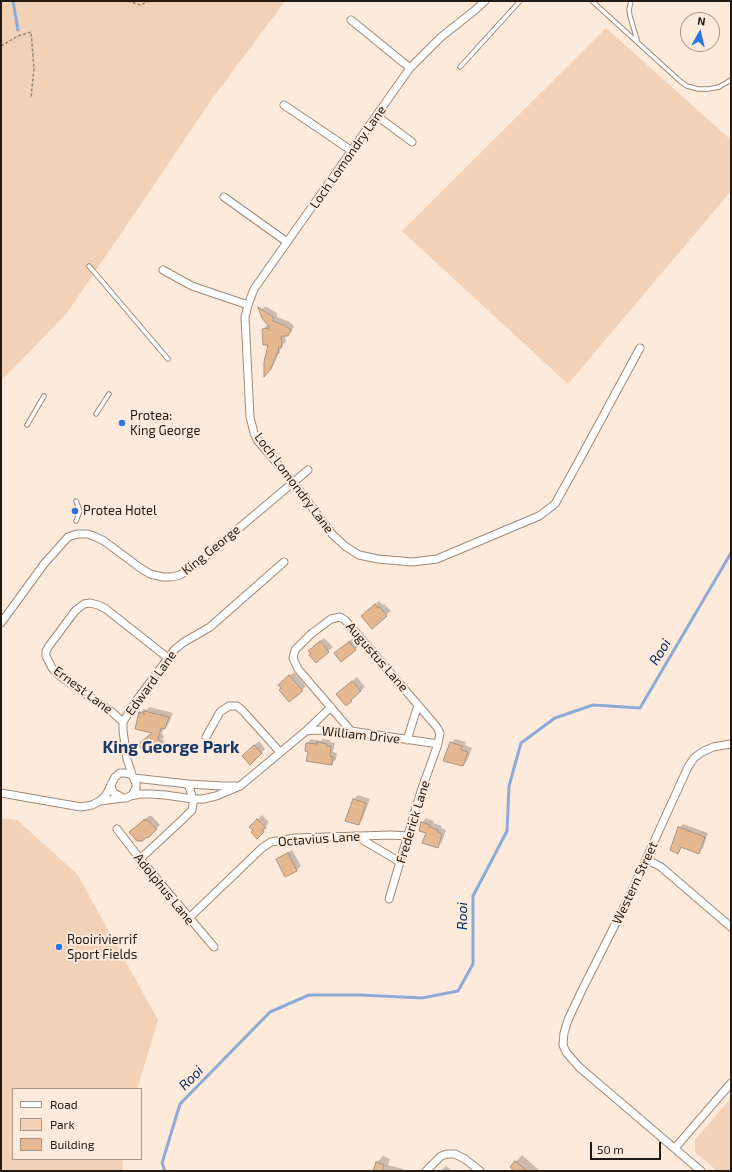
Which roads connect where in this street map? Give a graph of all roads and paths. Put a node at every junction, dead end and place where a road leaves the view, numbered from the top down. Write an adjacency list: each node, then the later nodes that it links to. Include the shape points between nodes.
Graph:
1 (128, 1): 2 (path, via 140,5)
2 (149, 1)
3 (485, 1): 11 (street, Loch Lomondry Lane, via 441,37)
4 (520, 1): 10 (lane)
5 (592, 1): 8 (lane)
6 (631, 1): 8 (lane, via 629,10)
7 (351, 20): 11 (street)
8 (638, 44): 12 (lane, via 687,86 698,89 719,88)
9 (1, 46): 13 (path, via 31,32 34,70)
10 (460, 67)
11 (410, 68): 15 (street, Loch Lomondry Lane)
12 (731, 80)
13 (31, 98)
14 (284, 105): 17 (street)
15 (377, 116): 16 (street); 17 (street, Loch Lomondry Lane)
16 (412, 142)
17 (352, 151): 19 (street, Loch Lomondry Lane)
18 (224, 198): 19 (street)
19 (287, 242): 22 (street, Loch Lomondry Lane, via 254,289)
20 (89, 266): 24 (lane)
21 (163, 270): 22 (street, via 192,286)
22 (248, 305): 30 (street, Loch Lomondry Lane, via 245,329 251,426 258,441)
23 (640, 348): 30 (street, Loch Lomondry Lane, via 555,504 539,516 437,559 412,562 359,555 332,534)
24 (168, 360)
25 (109, 394): 27 (lane)
26 (44, 396): 28 (lane)
27 (96, 414)
28 (27, 425)
29 (308, 470): 30 (street, King George)
30 (293, 482): 34 (street, King George, via 194,566 176,576 150,574 104,541 88,534 68,537 44,564)
31 (76, 501): 32 (lane, via 80,511)
32 (76, 521)
33 (284, 562): 35 (street, Edward Lane, via 210,627 184,642)
34 (1, 623)
35 (168, 658): 38 (street, Edward Lane); 38 (street, Ernest Lane, via 106,609 90,603 75,611 49,646 46,656 52,668)
36 (418, 705): 37 (street, Augustus Lane, via 340,617 331,619 311,634 295,650 293,658 298,669); 42 (street, William Drive); 43 (street, Augustus Lane, via 440,731)
37 (331, 707): 39 (street); 40 (street, Augustus Lane)
38 (123, 722): 46 (street, Edward Lane)
39 (306, 731): 40 (street, William Drive); 45 (street, William Drive)
40 (351, 731): 42 (street, William Drive)
41 (206, 737): 45 (street, via 220,712 229,706 237,706)
42 (407, 740): 43 (street, William Drive)
43 (438, 744): 58 (street, Frederick Lane)
44 (731, 744): 60 (street, Western Street, via 713,747 694,758)
45 (280, 752): 51 (street, William Drive)
46 (127, 759): 47 (street); 48 (street, Edward Lane)
47 (118, 774): 48 (street, via 125,772); 49 (street)
48 (133, 777): 50 (street); 53 (street, via 136,788 134,793)
49 (111, 784): 53 (street, via 116,795); 55 (street)
50 (188, 784): 51 (street); 54 (street)
51 (240, 786): 54 (street, William Drive, via 216,796)
52 (1, 793): 55 (street, William Drive, via 81,807)
53 (126, 797): 54 (street, William Drive, via 151,794); 55 (street, William Drive)
54 (193, 799): 59 (street, via 190,813)
55 (100, 801)
56 (117, 829): 59 (street, Adolphus Lane)
57 (356, 836): 58 (street, Octavius Lane); 61 (street); 63 (street, Octavius Lane, via 295,838 271,842)
58 (408, 836): 61 (street, Frederick Lane)
59 (140, 859): 63 (street, Adolphus Lane)
60 (646, 859): 64 (street, via 661,867); 67 (street, Western Street, via 568,1020 563,1045 579,1067)
61 (400, 862): 62 (street, Frederick Lane)
62 (389, 899)
63 (189, 918): 65 (street, Adolphus Lane)
64 (731, 927)
65 (214, 947)
66 (731, 1083): 67 (street)
67 (675, 1148): 70 (street)
68 (426, 1171): 69 (street, via 441,1156 447,1154 455,1154 465,1159)
69 (480, 1171)
70 (701, 1171)

